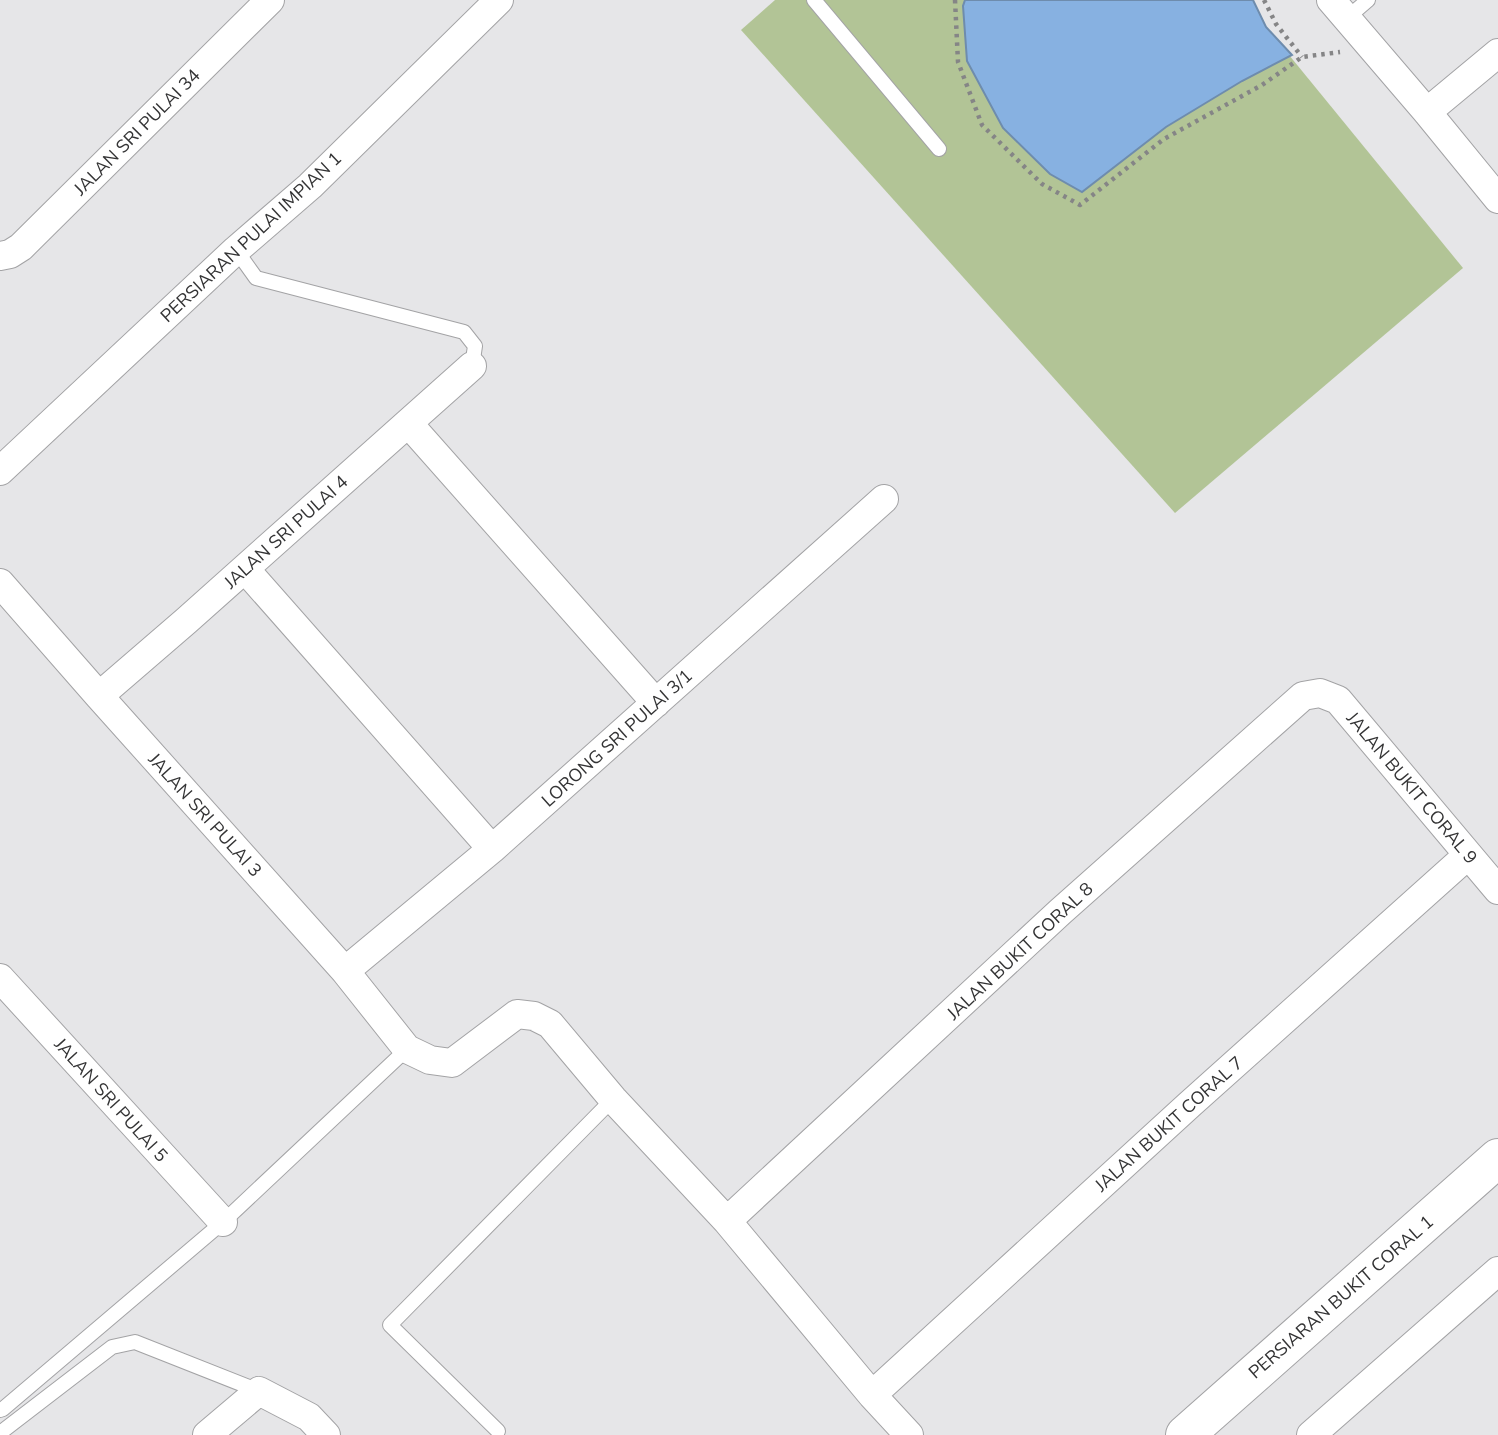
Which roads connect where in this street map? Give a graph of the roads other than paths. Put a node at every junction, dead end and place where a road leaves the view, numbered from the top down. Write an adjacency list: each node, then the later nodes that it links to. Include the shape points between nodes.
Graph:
1 (270, 0): 11 (street, JALAN SRI PULAI 34, via 21,247)
2 (499, 0): 10 (street, PERSIARAN PULAI IMPIAN 1, via 310,186)
3 (814, 0): 8 (lane)
4 (1368, 0): 5 (lane)
5 (1338, 9): 7 (street)
6 (1498, 53): 7 (street)
7 (1427, 112): 9 (street)
8 (939, 149)
9 (1498, 199)
10 (236, 250): 12 (lane, via 256,278 464,332 475,345); 14 (street, PERSIARAN PULAI IMPIAN 1)
11 (0, 256)
12 (472, 366): 13 (street, JALAN SRI PULAI 4)
13 (408, 424): 16 (street, JALAN SRI PULAI 4); 20 (street)
14 (0, 471)
15 (884, 499): 20 (street, LORONG SRI PULAI 3/1)
16 (245, 569): 19 (street, JALAN SRI PULAI 4); 21 (street)
17 (0, 583): 19 (street, JALAN SRI PULAI 3)
18 (1320, 693): 22 (street, JALAN BUKIT CORAL 9, via 1338,700); 29 (street, JALAN BUKIT CORAL 8, via 1303,696 1060,912)
19 (99, 696): 24 (street, JALAN SRI PULAI 3)
20 (656, 703): 21 (street, LORONG SRI PULAI 3/1)
21 (492, 849): 24 (street, LORONG SRI PULAI 3/1)
22 (1468, 855): 23 (street, JALAN BUKIT CORAL 9); 33 (street, JALAN BUKIT CORAL 7)
23 (1498, 890)
24 (345, 971): 26 (street, JALAN SRI PULAI 3)
25 (0, 978): 30 (street, JALAN SRI PULAI 5)
26 (407, 1049): 27 (street, via 430,1060 452,1063 517,1014 534,1016 550,1024); 30 (lane)
27 (613, 1100): 29 (street); 35 (lane, via 390,1325)
28 (1498, 1158): 40 (street, PERSIARAN BUKIT CORAL 1)
29 (727, 1221): 33 (street)
30 (223, 1222): 34 (lane)
31 (1498, 1271): 41 (street)
32 (259, 1391): 36 (lane, via 135,1342 112,1347); 37 (street); 38 (street, via 309,1417)
33 (872, 1395): 39 (street)
34 (0, 1410)
35 (498, 1431)
36 (0, 1433)
37 (208, 1435)
38 (326, 1435)
39 (909, 1435)
40 (1185, 1435)
41 (1311, 1435)

